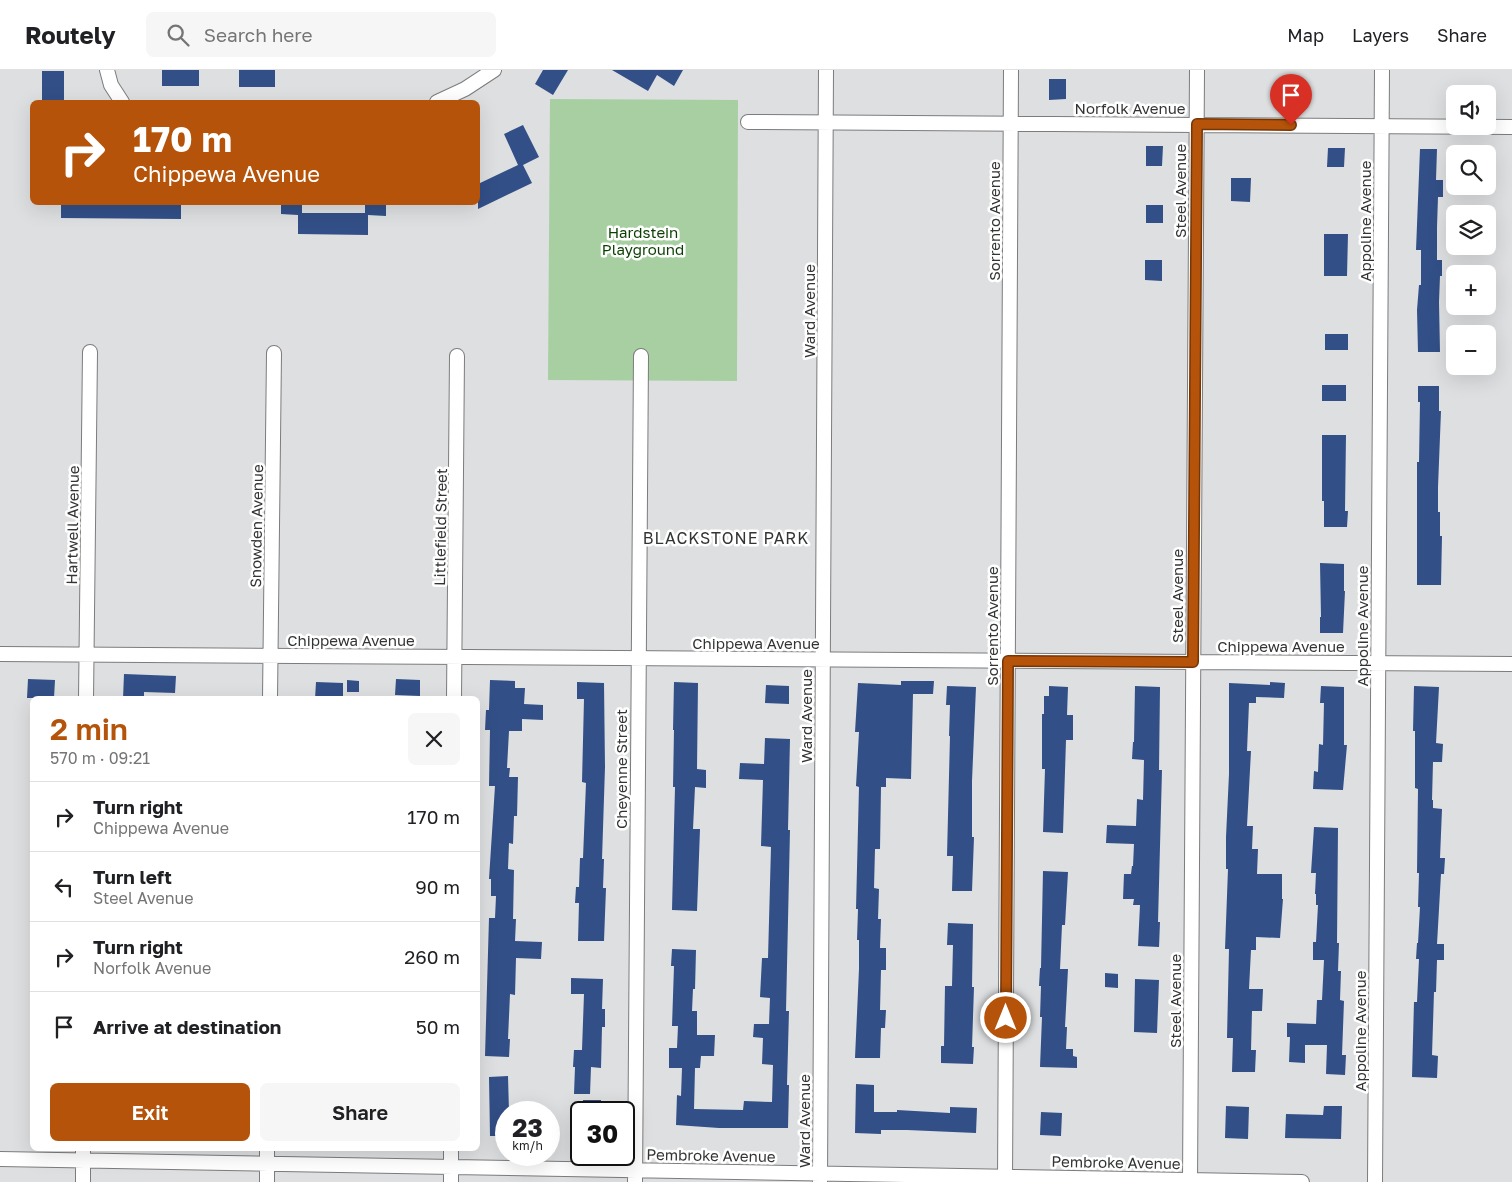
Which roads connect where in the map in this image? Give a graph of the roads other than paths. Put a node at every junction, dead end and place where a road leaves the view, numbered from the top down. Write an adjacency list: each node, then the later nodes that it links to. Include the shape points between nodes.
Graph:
1 (107, 70): 7 (street, via 110,85)
2 (494, 70): 8 (street)
3 (826, 70): 10 (street, Ward Avenue)
4 (1012, 70): 11 (street, Sorrento Avenue)
5 (1197, 70): 12 (street, Steel Avenue)
6 (1382, 70): 13 (street, Appoline Avenue)
7 (121, 100)
8 (440, 100)
9 (748, 122): 10 (street, Norfolk Avenue)
10 (826, 122): 11 (street, Norfolk Avenue); 24 (street, Ward Avenue)
11 (1011, 123): 12 (street, Norfolk Avenue); 25 (street, Sorrento Avenue)
12 (1197, 124): 13 (street, Norfolk Avenue); 26 (street, Steel Avenue)
13 (1382, 126): 14 (street, Norfolk Avenue); 27 (street, Appoline Avenue)
14 (1512, 127)
15 (90, 352): 20 (street, Hartwell Avenue)
16 (274, 353): 21 (street, Snowden Avenue)
17 (457, 356): 22 (street, Littlefield Street)
18 (641, 356): 23 (street, Cheyenne Street)
19 (0, 654): 20 (street, Chippewa Avenue)
20 (87, 655): 21 (street, Chippewa Avenue); 29 (street, Hartwell Avenue)
21 (271, 656): 22 (street, Chippewa Avenue); 30 (street, Snowden Avenue)
22 (455, 657): 23 (street, Chippewa Avenue); 31 (street, Littlefield Street)
23 (638, 658): 24 (street, Chippewa Avenue); 38 (street, Cheyenne Street)
24 (823, 660): 25 (street, Chippewa Avenue); 39 (street, Ward Avenue)
25 (1008, 661): 26 (street, Chippewa Avenue); 40 (street, Sorrento Avenue)
26 (1193, 662): 27 (street, Chippewa Avenue); 41 (street, Steel Avenue)
27 (1378, 663): 28 (street, Chippewa Avenue); 46 (street, Appoline Avenue)
28 (1512, 664)
29 (86, 696)
30 (270, 696)
31 (454, 696)
32 (267, 1151): 36 (street)
33 (451, 1151): 37 (street)
34 (83, 1154): 35 (street, Pembroke Avenue); 36 (street, Pembroke Avenue); 42 (street)
35 (0, 1159)
36 (267, 1163): 37 (street, Pembroke Avenue); 43 (street)
37 (451, 1167): 38 (street, Pembroke Avenue); 44 (street)
38 (635, 1176): 39 (street, Pembroke Avenue)
39 (820, 1178): 40 (street, Pembroke Avenue)
40 (1005, 1180): 41 (street, Pembroke Avenue)
41 (1190, 1181): 45 (street, Pembroke Avenue)
42 (83, 1182)
43 (267, 1182)
44 (451, 1182)
45 (1302, 1182)
46 (1375, 1182)

